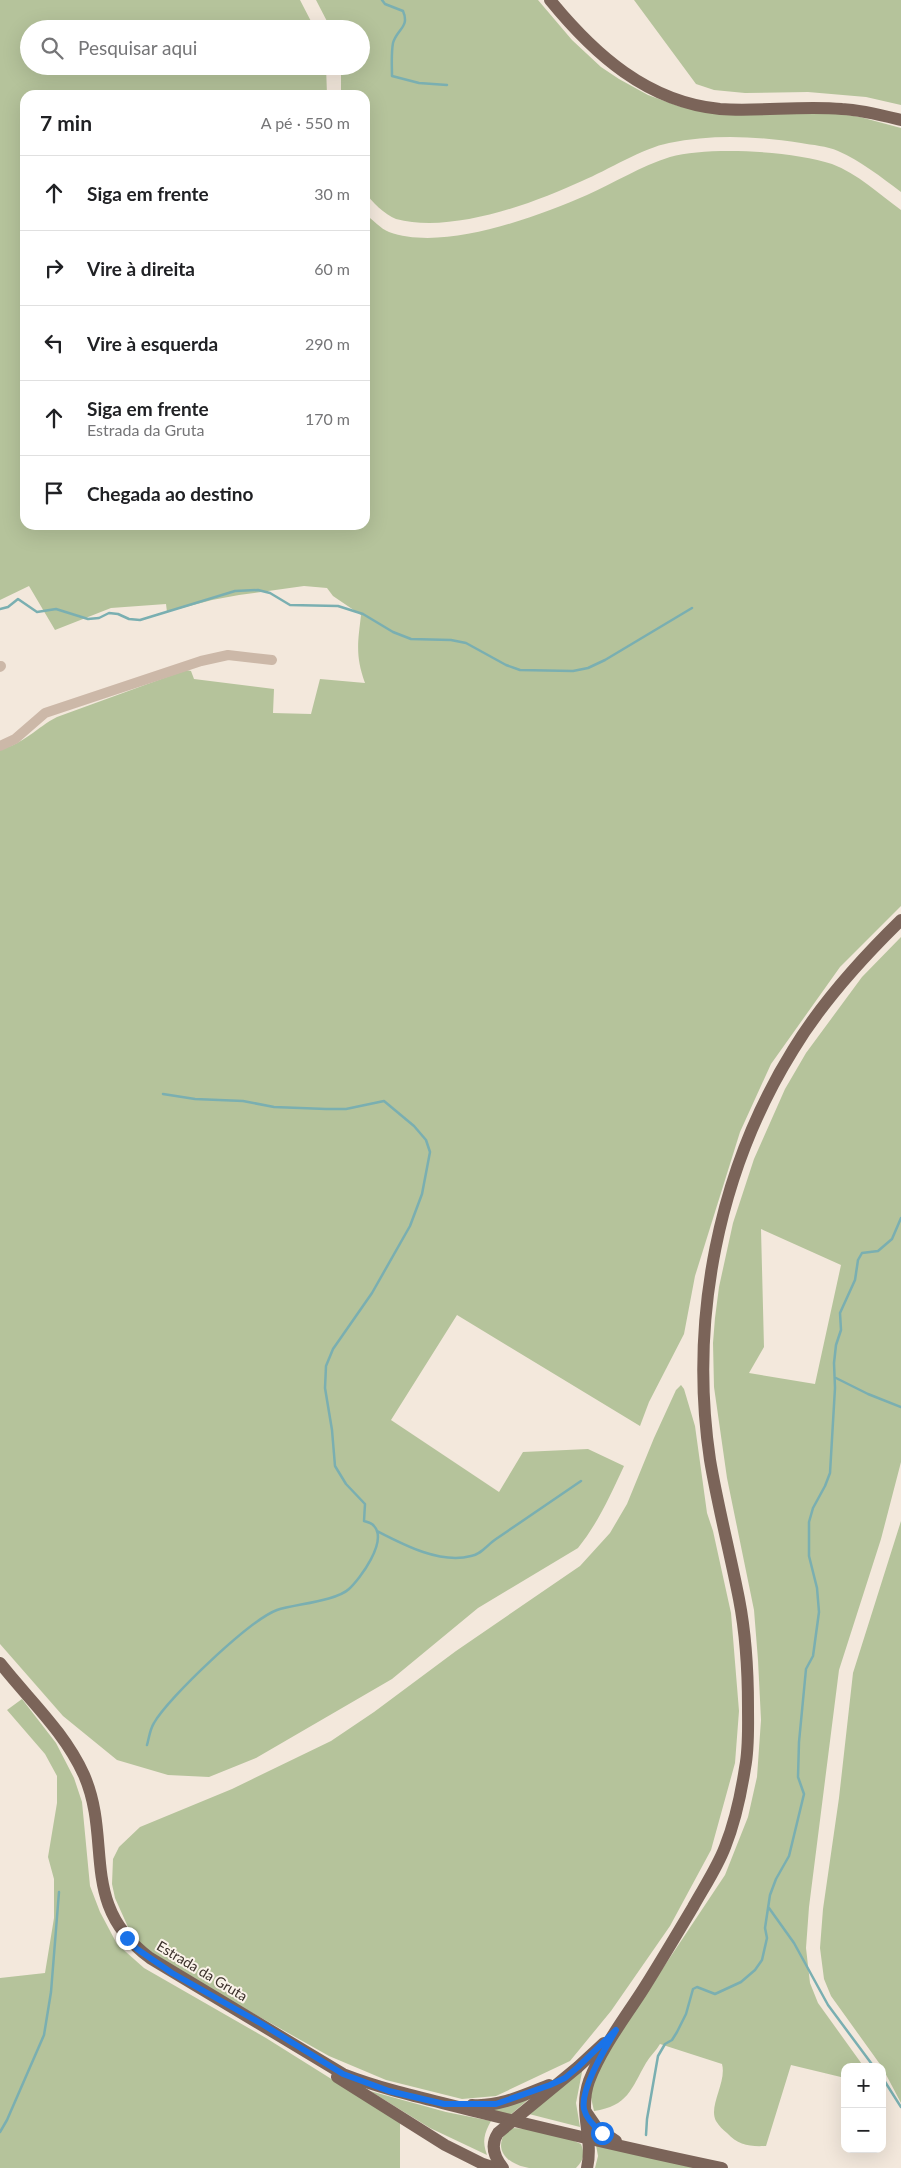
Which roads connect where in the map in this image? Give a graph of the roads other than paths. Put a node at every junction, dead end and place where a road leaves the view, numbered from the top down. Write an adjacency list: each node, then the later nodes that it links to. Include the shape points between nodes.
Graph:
1 (550, 0): 2 (main road, via 610,63 642,84 676,99 720,109 842,109)
2 (901, 120)
3 (272, 660): 4 (street, via 228,655 201,661 45,713 15,739)
4 (0, 746)
5 (901, 920): 7 (main road, via 840,984 793,1049 755,1124 726,1200 718,1231 707,1306 703,1373 710,1458 745,1636 746,1765 732,1825 718,1862 673,1941)
6 (0, 1663): 8 (main road, Estrada da Gruta, via 64,1739 84,1776 93,1800 102,1886 114,1919 127,1938 137,1949 172,1973)
7 (616, 2030): 9 (main road); 11 (main road, via 590,2080)
8 (301, 2049): 10 (main road, via 343,2074 371,2085); 15 (main road, via 353,2088)
9 (565, 2078): 10 (main road, via 496,2104); 12 (main road)
10 (444, 2104): 12 (main road)
11 (584, 2109): 13 (main road); 14 (main road, via 597,2128)
12 (512, 2121): 13 (main road); 16 (main road, via 498,2133 494,2142 496,2159)
13 (587, 2139): 14 (main road); 17 (main road)
14 (626, 2147): 18 (main road)
15 (485, 2167)
16 (503, 2168)
17 (587, 2168)
18 (722, 2168)

